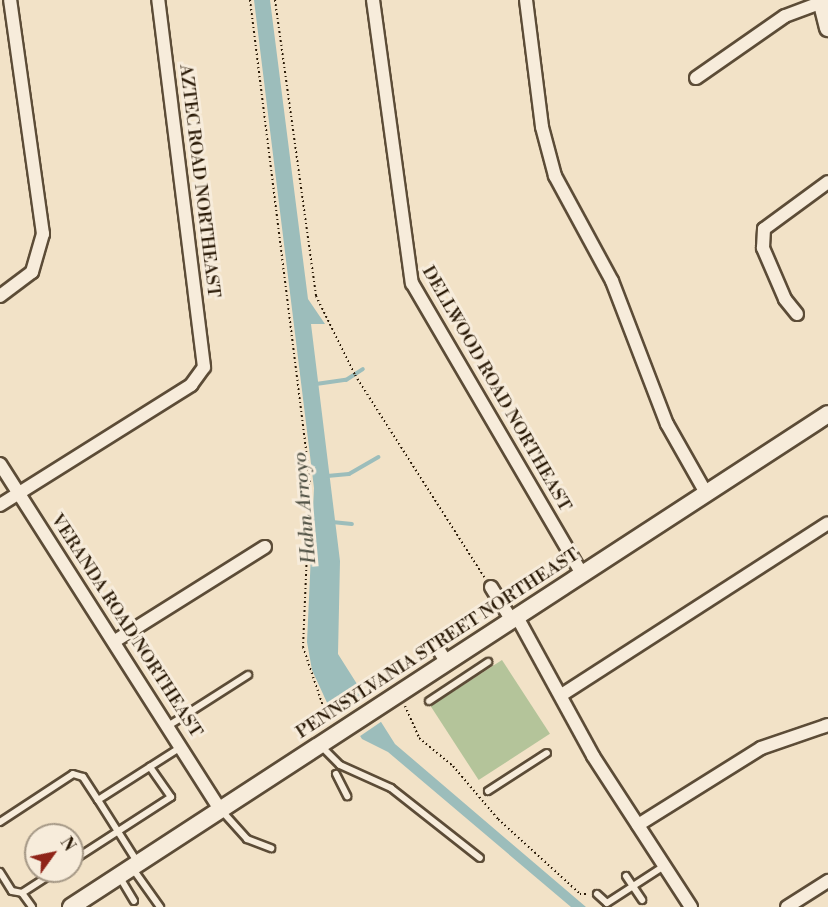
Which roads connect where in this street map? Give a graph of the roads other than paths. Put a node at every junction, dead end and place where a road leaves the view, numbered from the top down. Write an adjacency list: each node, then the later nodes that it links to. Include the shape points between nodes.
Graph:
1 (10, 0): 9 (street, via 42,234 32,272)
2 (158, 0): 13 (street, AZTEC ROAD NORTHEAST, via 204,367 191,385)
3 (373, 0): 18 (street, DELLWOOD ROAD NORTHEAST, via 404,260 412,283)
4 (526, 0): 14 (street, via 542,127 555,176 612,281 667,424)
5 (823, 1): 6 (street); 7 (street, via 785,16)
6 (828, 28)
7 (696, 78)
8 (828, 182): 10 (street, via 764,229 763,248 784,299)
9 (0, 296)
10 (797, 314)
11 (828, 414): 14 (street, PENNSYLVANIA STREET NORTHEAST)
12 (0, 464): 13 (street, VERANDA ROAD NORTHEAST)
13 (18, 493): 15 (street); 21 (street, VERANDA ROAD NORTHEAST)
14 (706, 493): 18 (street, PENNSYLVANIA STREET NORTHEAST)
15 (0, 505)
16 (828, 523): 26 (street)
17 (265, 547): 21 (street)
18 (582, 574): 20 (street, PENNSYLVANIA STREET NORTHEAST)
19 (491, 587): 20 (street)
20 (514, 618): 24 (street, PENNSYLVANIA STREET NORTHEAST); 26 (street)
21 (115, 641): 29 (street, VERANDA ROAD NORTHEAST)
22 (437, 647): 24 (street)
23 (488, 662): 27 (lane)
24 (447, 663): 30 (street, PENNSYLVANIA STREET NORTHEAST)
25 (248, 675): 29 (lane)
26 (563, 694): 40 (street, via 589,748)
27 (429, 701)
28 (828, 725): 40 (street, via 761,748)
29 (168, 726): 31 (street, VERANDA ROAD NORTHEAST)
30 (326, 740): 38 (street, PENNSYLVANIA STREET NORTHEAST); 44 (lane, via 340,765 391,788)
31 (182, 747): 33 (lane); 38 (street, VERANDA ROAD NORTHEAST)
32 (547, 753): 35 (lane)
33 (150, 767): 37 (lane); 41 (lane, via 171,797)
34 (336, 774): 36 (lane)
35 (488, 791)
36 (347, 796)
37 (98, 800): 39 (lane, via 83,777 73,774); 41 (lane)
38 (220, 809): 42 (lane, via 240,833); 46 (street, PENNSYLVANIA STREET NORTHEAST)
39 (0, 822)
40 (638, 825): 45 (street)
41 (118, 832): 43 (lane); 46 (lane)
42 (271, 848)
43 (84, 853)
44 (480, 858)
45 (664, 866): 51 (lane); 60 (street)
46 (129, 869): 55 (lane); 58 (street, PENNSYLVANIA STREET NORTHEAST); 59 (lane)
47 (0, 872): 52 (lane, via 12,891)
48 (626, 876): 51 (lane)
49 (828, 881): 56 (street)
50 (37, 883): 52 (lane)
51 (633, 886): 53 (lane, via 607,903); 54 (lane)
52 (22, 893): 57 (lane)
53 (597, 894)
54 (642, 900)
55 (134, 901)
56 (806, 902): 61 (street)
57 (32, 907)
58 (70, 907)
59 (160, 907)
60 (691, 907)
61 (787, 907)

